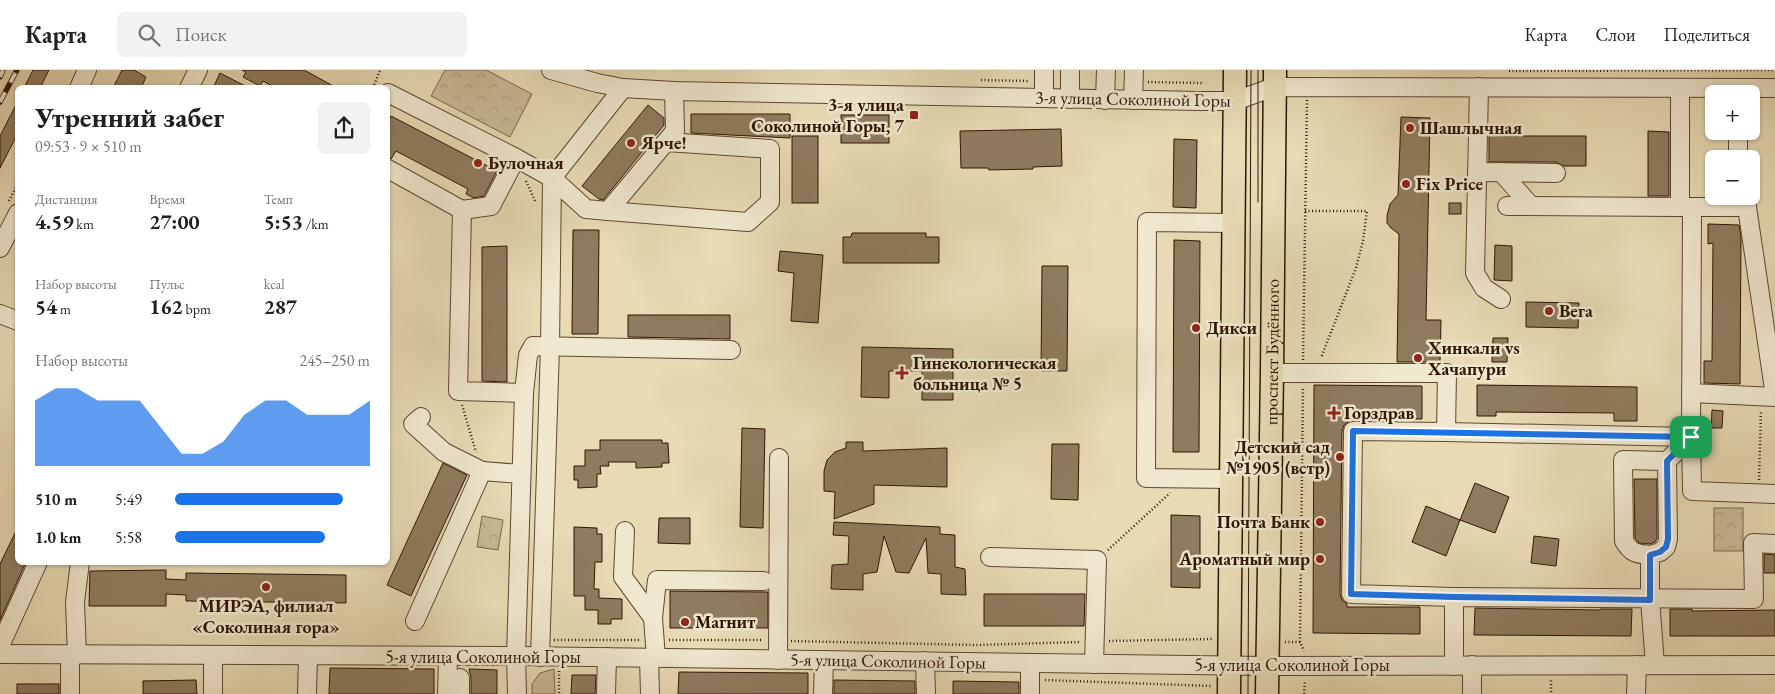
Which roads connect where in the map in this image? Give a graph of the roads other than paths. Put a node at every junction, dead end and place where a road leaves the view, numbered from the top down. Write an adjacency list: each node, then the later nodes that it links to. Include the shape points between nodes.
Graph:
1 (87, 70): 10 (street)
2 (198, 70): 11 (street)
3 (1044, 70): 18 (street)
4 (1070, 70): 19 (street)
5 (1106, 70): 20 (street)
6 (1134, 70): 21 (street)
7 (1235, 70): 22 (main road)
8 (561, 71): 13 (street, 3-я улица Соколиной Горы)
9 (1274, 78): 12 (street, 3-я улица Соколиной Горы); 22 (street, 3-я улица Соколиной Горы); 45 (main road, проспект Будённого)
10 (80, 85)
11 (190, 85)
12 (1479, 87): 14 (street, 3-я улица Соколиной Горы); 26 (street)
13 (623, 88): 15 (street, 3-я улица Соколиной Горы); 29 (street)
14 (1775, 88)
15 (674, 91): 18 (street, 3-я улица Соколиной Горы); 23 (street, via 675,131)
16 (390, 94): 24 (street)
17 (1680, 97): 34 (street)
18 (1044, 98): 19 (street, 3-я улица Соколиной Горы)
19 (1070, 99): 20 (street, 3-я улица Соколиной Горы)
20 (1105, 100): 21 (street, 3-я улица Соколиной Горы)
21 (1133, 100): 22 (street, 3-я улица Соколиной Горы)
22 (1235, 102): 38 (main road)
23 (666, 142): 36 (street); 36 (street, via 770,149 770,202 748,222)
24 (516, 158): 29 (street); 35 (street, via 491,206)
25 (390, 170): 35 (street)
26 (1477, 172): 27 (street); 40 (street, via 1475,273 1484,288)
27 (1501, 172): 28 (street); 33 (street)
28 (1556, 174)
29 (552, 178): 36 (street, via 586,209); 43 (street)
30 (1709, 205): 34 (street)
31 (1744, 205): 48 (street)
32 (1507, 206): 33 (street)
33 (1531, 206): 34 (street)
34 (1686, 207): 47 (street)
35 (462, 210): 46 (street, via 458,391)
36 (608, 211)
37 (15, 219): 39 (street)
38 (1233, 223): 56 (main road); 56 (street, via 1147,222 1146,478)
39 (0, 248)
40 (1500, 299)
41 (0, 314): 42 (street)
42 (15, 320)
43 (550, 347): 44 (street); 46 (street, via 533,346 528,355); 70 (street)
44 (731, 350)
45 (1272, 373): 50 (street, via 1447,373); 88 (main road, проспект Будённого)
46 (524, 393): 55 (street)
47 (1691, 393): 48 (street); 51 (street)
48 (1770, 396)
49 (422, 417): 54 (street, via 413,424 444,452)
50 (1446, 432): 51 (street); 65 (street, via 1353,431 1351,594)
51 (1691, 437): 53 (street); 57 (street, via 1692,491)
52 (779, 458): 79 (street)
53 (1667, 461): 60 (street, via 1668,539 1666,547); 60 (street, via 1623,460 1624,541 1629,549)
54 (482, 471): 55 (street); 68 (street)
55 (521, 474): 76 (street)
56 (1231, 478): 87 (main road)
57 (1767, 494)
58 (625, 531): 67 (street, via 623,578)
59 (1775, 544): 66 (street, via 1753,543 1754,600)
60 (1650, 555): 66 (street)
61 (990, 557): 82 (street, via 1097,560)
62 (37, 565): 69 (street)
63 (80, 565): 72 (street)
64 (764, 581): 67 (street, via 657,580)
65 (1454, 597): 66 (street); 89 (street)
66 (1650, 600): 85 (street)
67 (653, 618): 78 (street)
68 (415, 621)
69 (0, 646)
70 (541, 648): 76 (street, 5-я улица Соколиной Горы); 77 (street, 5-я улица Соколиной Горы)
71 (0, 654): 72 (street, 5-я улица Соколиной Горы)
72 (73, 655): 73 (street, 5-я улица Соколиной Горы); 92 (street)
73 (213, 655): 74 (street, 5-я улица Соколиной Горы); 93 (street)
74 (308, 656): 75 (street, 5-я улица Соколиной Горы); 94 (street)
75 (448, 656): 76 (street, 5-я улица Соколиной Горы); 95 (street)
76 (516, 656): 96 (street)
77 (607, 658): 78 (street, 5-я улица Соколиной Горы); 97 (street)
78 (652, 658): 79 (street, 5-я улица Соколиной Горы); 98 (street)
79 (778, 660): 80 (street, 5-я улица Соколиной Горы)
80 (824, 660): 81 (street, 5-я улица Соколиной Горы); 99 (street)
81 (926, 661): 90 (street, 5-я улица Соколиной Горы); 100 (street)
82 (1094, 664): 87 (street, 5-я улица Соколиной Горы); 90 (street, 5-я улица Соколиной Горы)
83 (1472, 665): 84 (street, 5-я улица Соколиной Горы); 89 (street, 5-я улица Соколиной Горы); 102 (street)
84 (1637, 665): 85 (street, 5-я улица Соколиной Горы); 103 (street)
85 (1655, 665): 86 (street, 5-я улица Соколиной Горы)
86 (1775, 665)
87 (1230, 666): 88 (street, 5-я улица Соколиной Горы); 91 (main road)
88 (1267, 666): 89 (street, 5-я улица Соколиной Горы); 101 (main road, проспект Будённого)
89 (1454, 666)
90 (1030, 679)
91 (1220, 690)
92 (70, 694)
93 (213, 694)
94 (307, 694)
95 (447, 694)
96 (516, 694)
97 (606, 694)
98 (650, 694)
99 (823, 694)
100 (926, 694)
101 (1267, 694)
102 (1472, 694)
103 (1636, 694)

